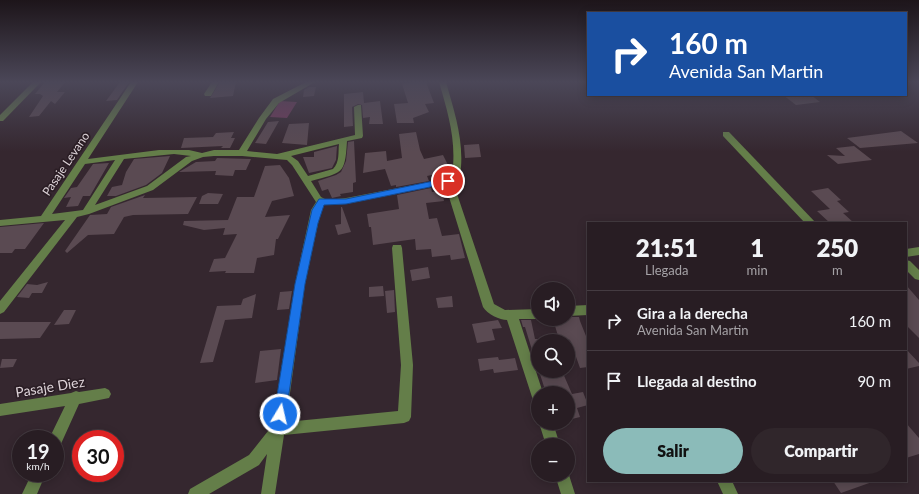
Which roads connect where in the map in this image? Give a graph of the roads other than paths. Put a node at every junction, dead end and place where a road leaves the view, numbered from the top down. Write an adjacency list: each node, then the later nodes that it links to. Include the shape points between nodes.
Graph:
1 (14, 105): 6 (street)
2 (120, 105): 13 (street, Pasaje Levano)
3 (273, 105): 9 (street)
4 (449, 105): 15 (street, via 456,126 459,163 456,176)
5 (358, 107): 8 (street, via 359,136)
6 (0, 119)
7 (726, 134): 20 (street)
8 (343, 141): 11 (street); 14 (street, via 340,168)
9 (242, 153): 10 (street); 11 (street)
10 (202, 155): 12 (street, via 176,151); 17 (street, via 189,159 150,188)
11 (279, 156): 14 (street, via 289,158)
12 (120, 158): 13 (street); 17 (street)
13 (82, 162): 19 (street, Pasaje Levano)
14 (306, 180): 16 (street, via 318,200)
15 (448, 181): 16 (street, via 346,201); 31 (street, via 489,307 504,316)
16 (322, 201): 36 (street, via 316,210 300,284)
17 (86, 212): 18 (street)
18 (74, 215): 19 (street); 27 (street)
19 (44, 219): 21 (street)
20 (810, 222)
21 (0, 223)
22 (397, 248): 36 (street, via 406,365 404,417)
23 (919, 250): 24 (street)
24 (907, 253)
25 (907, 265): 26 (street)
26 (919, 276)
27 (0, 309)
28 (587, 310): 29 (street)
29 (575, 311)
30 (531, 315): 31 (street)
31 (512, 316): 32 (street)
32 (534, 386)
33 (105, 394): 34 (street, Pasaje Diez)
34 (76, 397): 35 (street, Pasaje Diez); 37 (street)
35 (0, 410)
36 (278, 429): 42 (street, via 254,460); 43 (street)
37 (60, 430)
38 (35, 482): 41 (street)
39 (564, 482): 44 (street)
40 (725, 482): 45 (street)
41 (29, 494)
42 (195, 494)
43 (268, 494)
44 (568, 494)
45 (731, 494)

